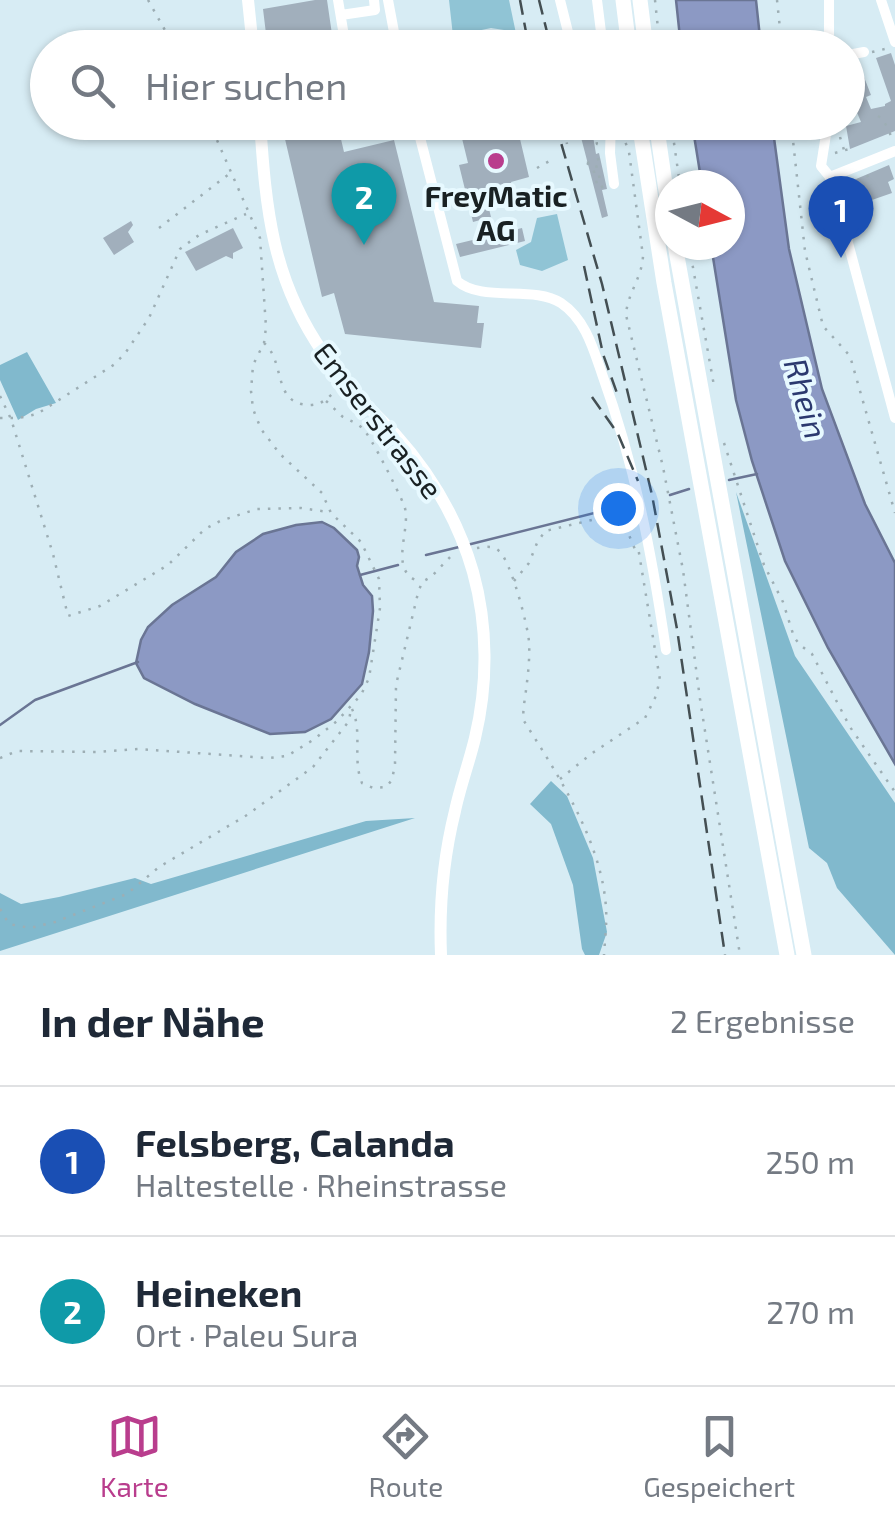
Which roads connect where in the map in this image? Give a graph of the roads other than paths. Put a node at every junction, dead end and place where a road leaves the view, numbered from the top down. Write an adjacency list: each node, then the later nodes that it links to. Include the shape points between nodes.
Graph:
1 (248, 0): 12 (main road)
2 (338, 0): 11 (street)
3 (374, 0): 11 (street, via 375,10)
4 (560, 0): 15 (street)
5 (597, 0): 16 (street)
6 (624, 0): 17 (highway)
7 (640, 0): 18 (highway)
8 (829, 0): 19 (street)
9 (881, 0): 20 (street)
10 (393, 1): 14 (street)
11 (341, 15): 13 (street)
12 (251, 30)
13 (343, 30)
14 (395, 30)
15 (568, 30)
16 (601, 30)
17 (627, 30)
18 (644, 30)
19 (829, 30)
20 (892, 38)
21 (261, 140): 34 (main road, Emserstrasse, via 265,198 293,299 344,381 432,482 474,576 484,676 445,858)
22 (421, 140): 33 (street, via 457,282 544,296 571,312 586,332 622,428 642,507)
23 (611, 140): 30 (street)
24 (642, 140): 35 (highway)
25 (659, 140): 28 (highway)
26 (825, 140): 29 (street, via 821,166)
27 (895, 148): 29 (street)
28 (663, 170)
29 (830, 177): 32 (street)
30 (614, 184)
31 (678, 260): 36 (highway)
32 (895, 418)
33 (666, 650)
34 (441, 955)
35 (787, 955)
36 (804, 955)

